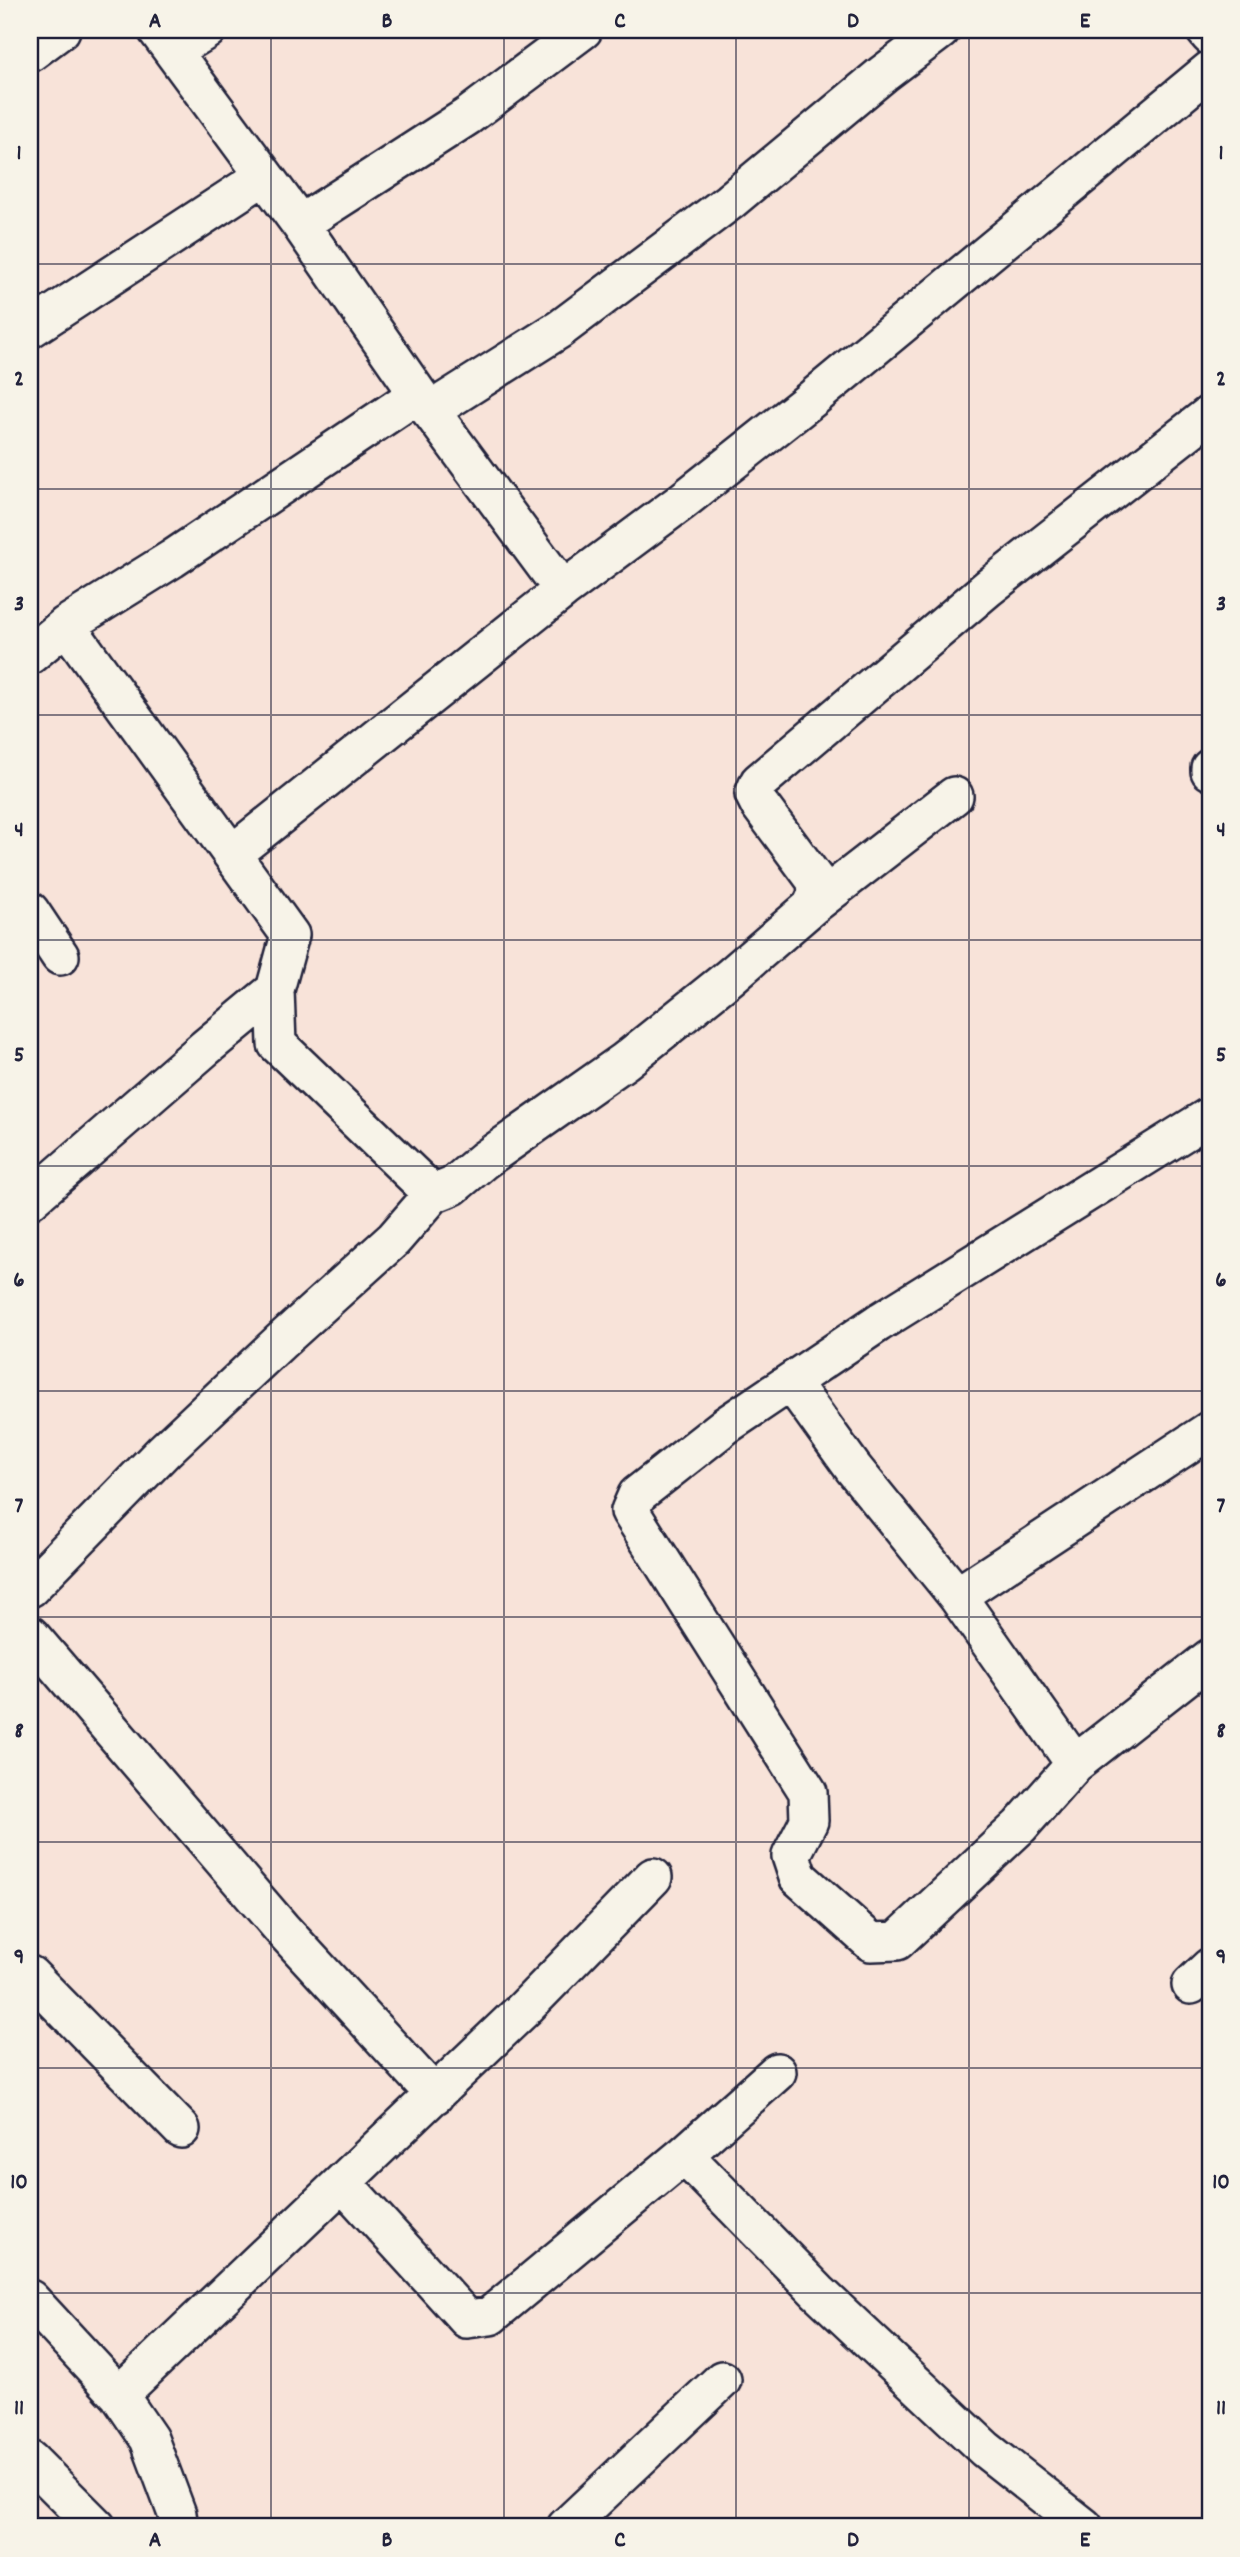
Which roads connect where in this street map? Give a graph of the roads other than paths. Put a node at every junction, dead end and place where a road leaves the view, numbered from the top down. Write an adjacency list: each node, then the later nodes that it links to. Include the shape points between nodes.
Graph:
1 (61, 30): 8 (street)
2 (207, 30): 7 (street)
3 (583, 30): 11 (street, via 468,116)
4 (941, 30): 13 (street, via 729,202 560,328)
5 (1205, 30): 6 (street)
6 (1210, 36)
7 (165, 40): 10 (street)
8 (30, 54)
9 (1210, 70): 15 (street, via 813,398)
10 (264, 176): 11 (street); 12 (street)
11 (300, 224): 13 (street)
12 (30, 329)
13 (424, 402): 15 (street); 16 (street)
14 (1210, 414): 20 (street, via 988,588 759,782 754,794 759,804 816,881)
15 (563, 590): 19 (street)
16 (65, 625): 17 (street); 19 (street)
17 (30, 655)
18 (954, 796): 20 (street)
19 (232, 854): 23 (street, via 290,935)
20 (811, 907): 25 (street, via 625,1061 453,1186)
21 (30, 911): 22 (street)
22 (60, 956)
23 (275, 990): 25 (street, via 277,1044); 26 (street)
24 (1210, 1116): 27 (street, via 878,1323)
25 (433, 1194): 29 (street, via 394,1239 164,1451)
26 (30, 1200)
27 (792, 1382): 30 (street, via 853,1468); 33 (street, via 725,1426 637,1495 630,1511 808,1792 809,1821 791,1856 798,1877 871,1942 897,1941 1020,1826)
28 (1210, 1430): 30 (street)
29 (30, 1588)
30 (957, 1596): 33 (street)
31 (30, 1635): 37 (street, via 273,1918)
32 (1210, 1658): 33 (street)
33 (1075, 1764)
34 (653, 1877): 37 (street)
35 (30, 1975): 38 (street)
36 (777, 2072): 39 (street)
37 (435, 2095): 40 (street)
38 (181, 2129)
39 (684, 2155): 40 (street, via 490,2316 467,2319); 48 (street, via 818,2292 985,2449)
40 (343, 2183): 43 (street)
41 (30, 2298): 43 (street)
42 (722, 2380): 47 (street)
43 (118, 2395): 46 (street, via 149,2440)
44 (30, 2460): 45 (street)
45 (97, 2527)
46 (179, 2527)
47 (566, 2527)
48 (1084, 2527)

